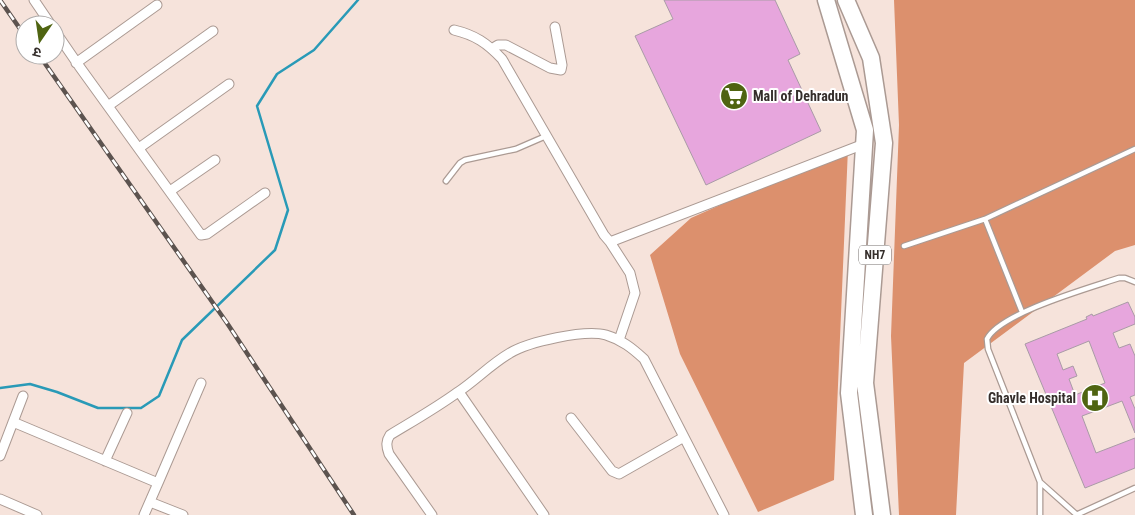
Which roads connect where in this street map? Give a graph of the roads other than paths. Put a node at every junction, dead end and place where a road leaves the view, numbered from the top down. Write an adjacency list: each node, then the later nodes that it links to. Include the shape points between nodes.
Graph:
1 (34, 0): 5 (street)
2 (826, 0): 15 (highway, NH7, via 865,130)
3 (846, 0): 49 (highway, NH7, via 871,58 884,143 865,383)
4 (157, 5): 11 (street)
5 (44, 15)
6 (555, 28): 10 (street, via 561,70 550,68 506,45)
7 (213, 30): 13 (street)
8 (454, 30): 10 (street, via 473,35)
9 (65, 46): 11 (street)
10 (493, 48): 14 (street)
11 (76, 63): 13 (street)
12 (230, 84): 16 (street)
13 (108, 106): 16 (street)
14 (546, 136): 19 (lane, via 493,155 464,160); 23 (street)
15 (864, 144): 23 (street); 48 (highway, NH7, via 849,393)
16 (139, 148): 20 (street)
17 (1135, 149): 22 (lane)
18 (215, 160): 20 (street)
19 (446, 181)
20 (170, 191): 21 (street, via 197,232 204,235)
21 (265, 193)
22 (985, 219): 24 (lane); 26 (lane)
23 (610, 242): 27 (street, via 630,273 634,293)
24 (904, 246)
25 (1135, 282): 26 (lane, via 1119,278)
26 (1022, 312): 37 (lane, via 991,332 986,344)
27 (619, 340): 29 (street, via 604,334 584,334 523,347 496,362); 34 (street, via 644,360)
28 (201, 383): 38 (street)
29 (459, 392): 45 (street, via 390,434 387,440 389,454); 46 (street)
30 (23, 396): 33 (street)
31 (126, 413): 36 (street)
32 (571, 418): 34 (street, via 612,471 619,474)
33 (13, 422): 35 (street); 36 (street)
34 (684, 436): 47 (street)
35 (0, 456)
36 (105, 461): 38 (street)
37 (1040, 482): 50 (lane); 51 (lane)
38 (158, 483): 41 (street)
39 (1135, 488): 51 (lane)
40 (0, 499): 42 (street)
41 (150, 502): 43 (street); 44 (street)
42 (37, 515)
43 (144, 515)
44 (183, 515)
45 (432, 515)
46 (544, 515)
47 (724, 515)
48 (864, 515)
49 (882, 515)
50 (1040, 515)
51 (1077, 515)

